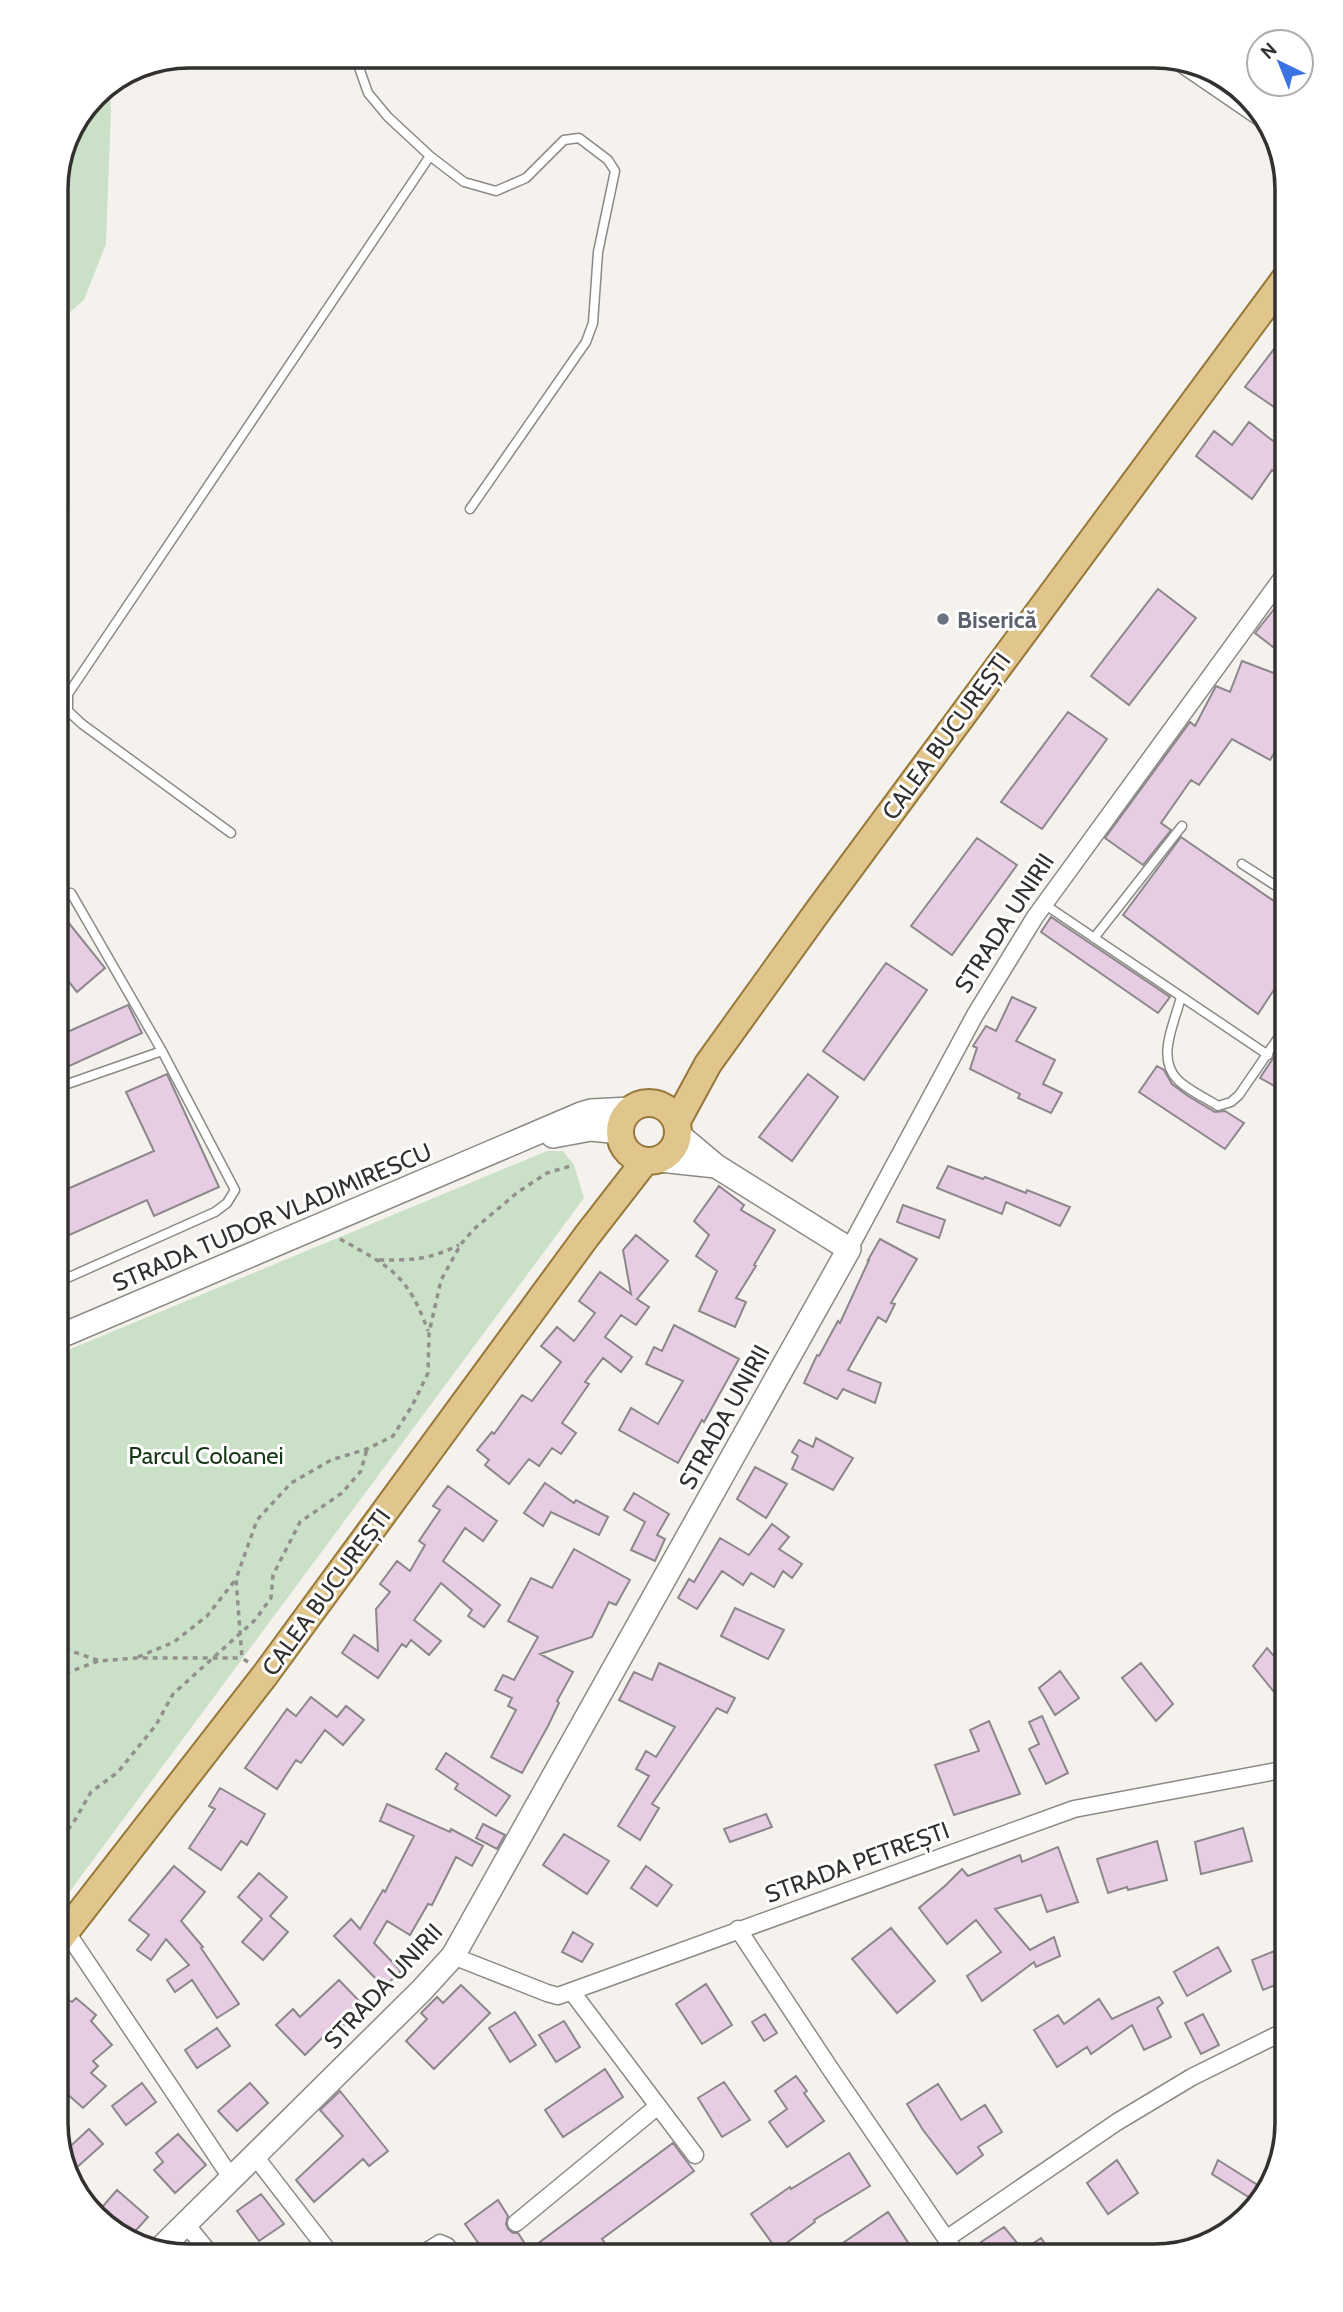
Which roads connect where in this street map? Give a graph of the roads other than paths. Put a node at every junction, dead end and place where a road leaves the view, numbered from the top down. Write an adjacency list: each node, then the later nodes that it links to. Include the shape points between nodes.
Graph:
1 (359, 68): 4 (lane, via 368,93)
2 (1189, 74): 3 (lane)
3 (1249, 115)
4 (430, 156): 6 (lane, via 464,182 496,191 526,178 564,140 579,138 615,171 598,252 593,323 586,342); 8 (lane)
5 (1275, 292): 21 (main road, CALEA BUCUREȘTI)
6 (470, 509)
7 (1275, 587): 15 (street, STRADA UNIRII)
8 (69, 693)
9 (69, 713): 11 (lane)
10 (1182, 825): 16 (lane)
11 (231, 834)
12 (1242, 864): 13 (lane)
13 (1275, 885)
14 (71, 893): 19 (lane)
15 (1044, 904): 16 (lane); 26 (street, STRADA UNIRII, via 975,1015)
16 (1094, 938): 17 (lane)
17 (1181, 996): 20 (lane); 20 (lane, via 1166,1056 1178,1080 1218,1106 1239,1095)
18 (1275, 1044): 20 (lane)
19 (162, 1051): 22 (lane); 27 (lane, via 235,1190 228,1203 215,1212)
20 (1268, 1055)
21 (708, 1064): 23 (main road, CALEA BUCUREȘTI); 24 (main road, CALEA BUCUREȘTI)
22 (69, 1084)
23 (678, 1128): 24 (main road, CALEA BUCUREȘTI, via 673,1150); 24 (main road, via 671,1112 662,1106); 25 (main road)
24 (639, 1136): 25 (main road, STRADA TUDOR VLADIMIRESCU); 28 (main road, STRADA TUDOR VLADIMIRESCU, via 581,1114); 30 (main road, CALEA BUCUREȘTI, via 588,1234 265,1675)
25 (716, 1166): 26 (main road)
26 (849, 1249): 33 (main road, STRADA UNIRII)
27 (68, 1277)
28 (68, 1333)
29 (1275, 1771): 31 (street, STRADA PETREȘTI, via 1074,1809)
30 (68, 1928)
31 (738, 1929): 34 (street, STRADA PETREȘTI); 42 (street)
32 (68, 1947): 39 (street)
33 (453, 1956): 34 (street, STRADA PETREȘTI, via 547,1993); 37 (main road, STRADA UNIRII)
34 (572, 1992): 36 (street)
35 (1275, 2036): 42 (street, via 1192,2077 1117,2122)
36 (658, 2106): 38 (street); 41 (street)
37 (254, 2155): 39 (main road, STRADA UNIRII); 45 (street)
38 (695, 2155)
39 (232, 2179): 40 (main road, STRADA UNIRII)
40 (185, 2223): 43 (main road, STRADA UNIRII); 44 (street)
41 (516, 2223)
42 (946, 2239): 46 (street)
43 (167, 2241)
44 (201, 2243)
45 (322, 2243)
46 (949, 2244)

